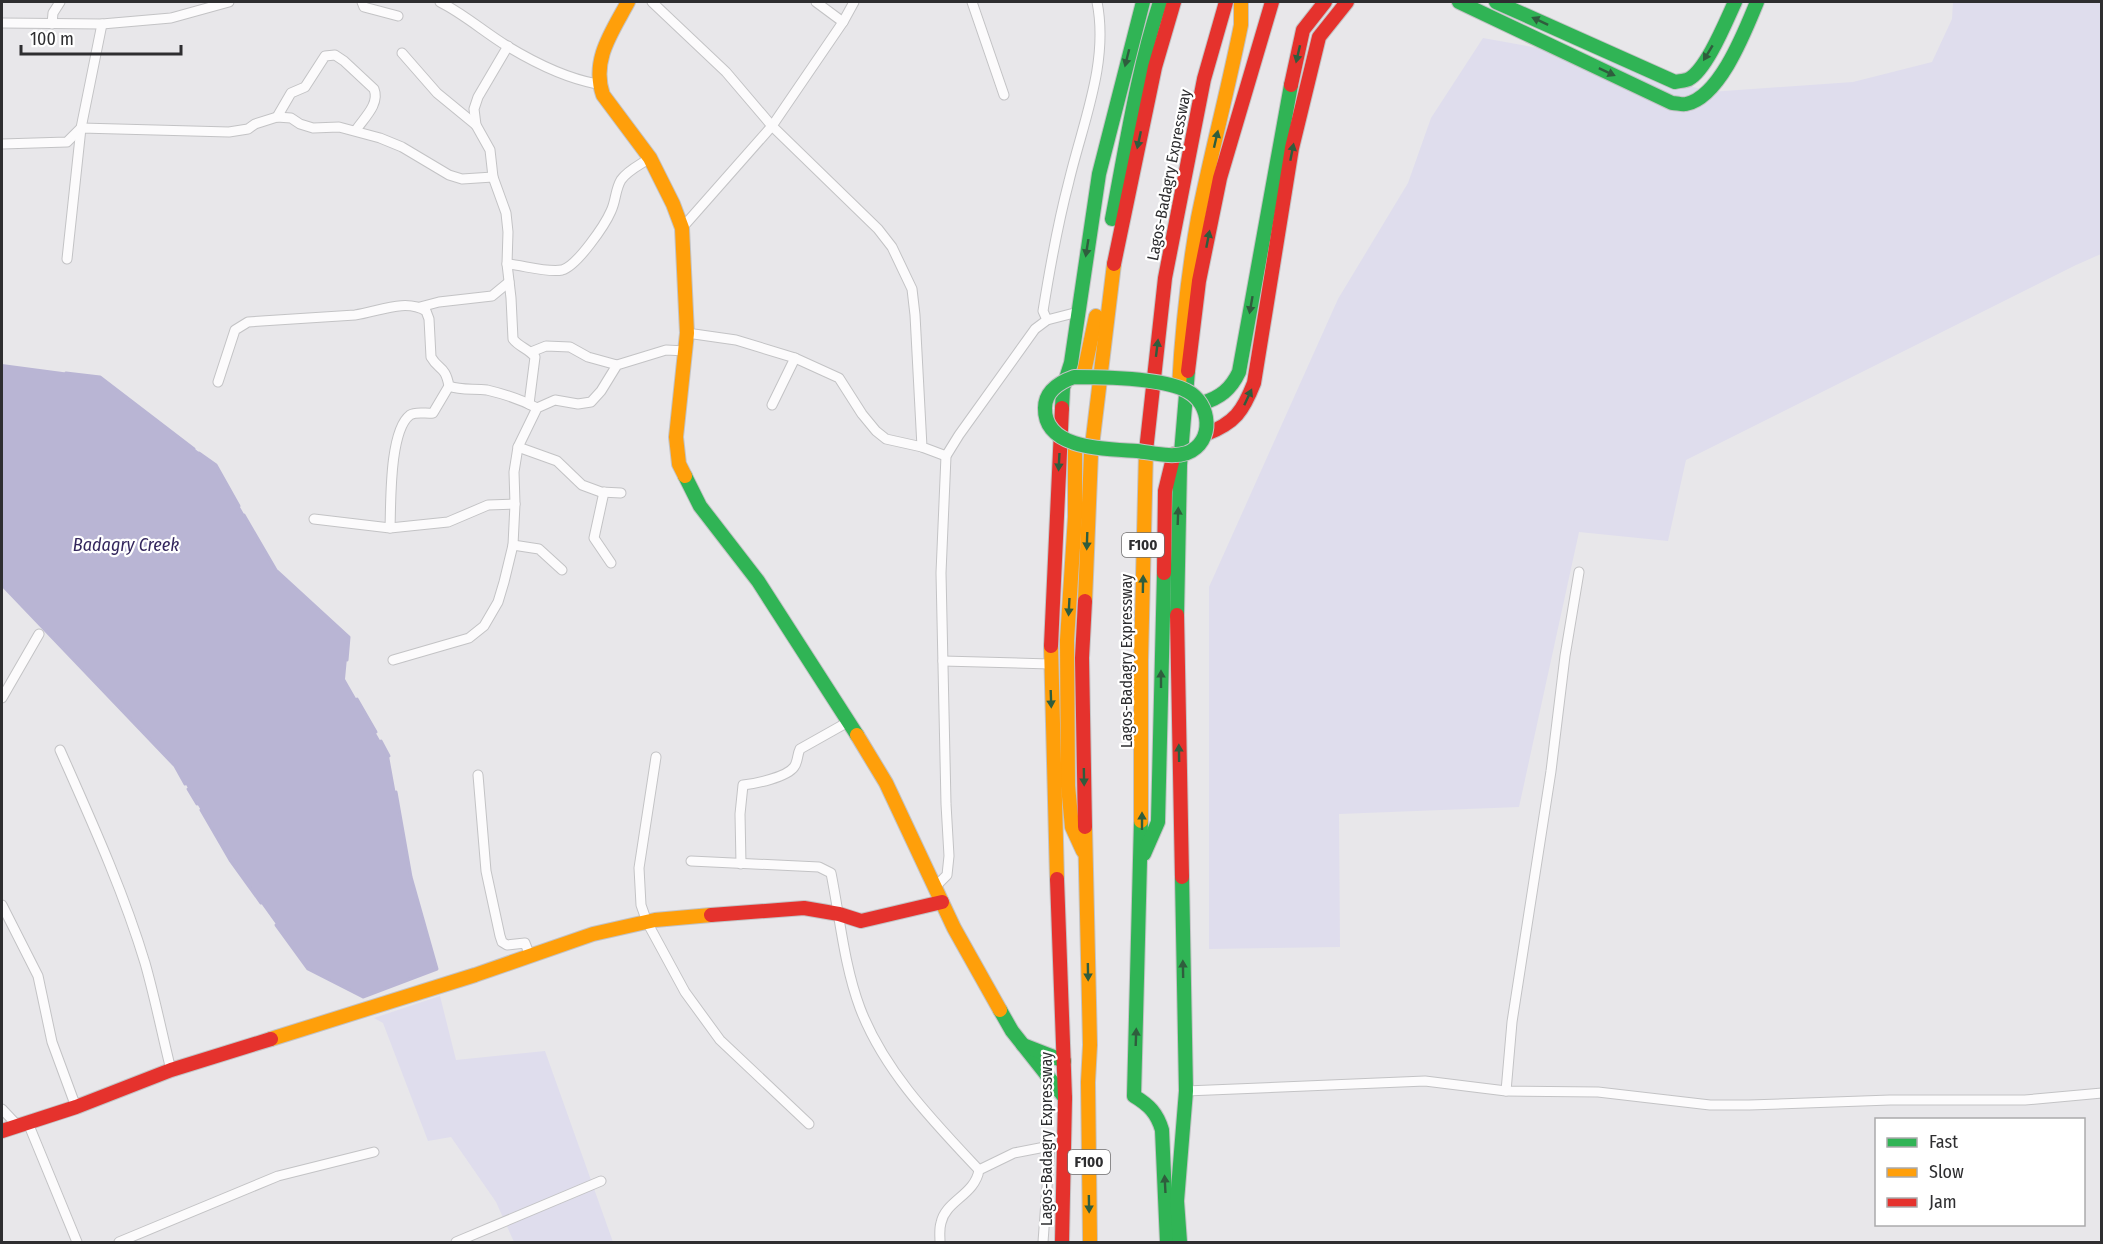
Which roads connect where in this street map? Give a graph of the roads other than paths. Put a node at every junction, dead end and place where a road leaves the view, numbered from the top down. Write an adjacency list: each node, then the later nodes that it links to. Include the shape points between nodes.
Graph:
1 (60, 2): 26 (street)
2 (229, 2): 27 (street, via 171,18)
3 (362, 2): 23 (street, via 364,8)
4 (440, 2): 28 (street)
5 (628, 2): 30 (main road, via 603,50)
6 (652, 2): 34 (street, via 726,72)
7 (816, 2): 24 (street)
8 (854, 2): 24 (street)
9 (972, 2): 31 (street)
10 (1097, 2): 47 (street, via 1101,23 1096,75 1060,216 1043,311)
11 (1143, 2): 46 (main road, Lagos-Badagry Expressway, one-way to 46, via 1099,174)
12 (1160, 2): 53 (main road, via 1118,183)
13 (1174, 2): 84 (main road, F100, one-way to 84, via 1155,67 1112,272 1094,431 1082,658)
14 (1226, 2): 85 (main road, Lagos-Badagry Expressway / F100, one-way to 14, via 1141,637 1151,398 1165,278 1204,79)
15 (1241, 2): 56 (main road, one-way to 15, via 1188,284 1203,196 1236,54)
16 (1272, 2): 97 (main road, one-way to 16, via 1176,588 1186,388 1199,281 1220,178)
17 (1325, 2): 40 (main road, one-way to 40, via 1304,30 1284,115)
18 (1347, 2): 40 (main road, one-way to 18, via 1319,37)
19 (1459, 2): 22 (main road, one-way to 22, via 1672,103 1687,105 1714,85)
20 (1496, 2): 21 (main road, one-way to 20, via 1698,71 1689,79 1675,82)
21 (1735, 2)
22 (1758, 2)
23 (398, 16)
24 (843, 22): 34 (street)
25 (2, 23): 26 (street)
26 (52, 24): 27 (street)
27 (102, 24): 35 (street)
28 (507, 46): 30 (street, via 574,80); 33 (street, via 478,97 474,110)
29 (402, 53): 33 (street, via 437,93)
30 (597, 84): 38 (main road)
31 (1004, 95)
32 (277, 117): 35 (street, via 229,132); 36 (street, via 291,118 313,128 339,126); 36 (street, via 291,93 304,87 325,56 335,55 376,94 375,102)
33 (476, 125): 39 (street, via 490,150)
34 (772, 126): 41 (street); 63 (street, via 878,229 902,264 912,289 915,315)
35 (81, 128): 37 (street, via 67,142); 42 (street)
36 (356, 130): 39 (street, via 402,147 449,175 462,179)
37 (2, 144)
38 (650, 158): 41 (main road); 43 (street, via 619,183 613,208 600,231 570,266 550,270)
39 (494, 177): 43 (street, via 506,213)
40 (1274, 208): 57 (main road, one-way to 57, via 1235,383 1216,400); 60 (main road, one-way to 40, via 1232,421 1254,383)
41 (682, 228): 48 (main road)
42 (67, 260)
43 (507, 264): 44 (street)
44 (509, 282): 45 (street, via 492,296); 50 (street, via 513,339)
45 (420, 307): 54 (street, via 248,322 235,330); 55 (street, via 429,319 431,357 445,371)
46 (1078, 312): 47 (street); 78 (main road, Lagos-Badagry Expressway, one-way to 78, via 1071,363 1063,388)
47 (1047, 320): 65 (street, via 1035,329)
48 (687, 333): 49 (main road); 51 (street, via 736,340)
49 (686, 351): 52 (street, via 666,350); 80 (main road, via 676,437 679,464 700,506 758,581)
50 (531, 352): 52 (street, via 546,346 570,347); 59 (street, via 535,357)
51 (795, 358): 58 (street); 63 (street, via 839,378 862,414 886,439)
52 (617, 365): 59 (street, via 591,402 555,400)
53 (1083, 376): 56 (main road, bridge); 61 (main road, bridge, via 1059,383 1044,408 1051,431)
54 (218, 382)
55 (449, 386): 59 (street, via 486,390); 70 (street, via 433,413 409,416 400,432 392,463)
56 (1179, 387): 57 (main road, bridge)
57 (1202, 403): 60 (main road, bridge, via 1207,416)
58 (772, 405)
59 (533, 406): 62 (street)
60 (1206, 434): 64 (main road, bridge, via 1191,451)
61 (1076, 444): 64 (main road, bridge); 84 (main road, one-way to 84, via 1067,640 1069,788 1071,825)
62 (518, 447): 66 (street, via 557,461 577,482); 68 (street, via 514,472)
63 (922, 447): 65 (street)
64 (1174, 454): 85 (main road, one-way to 64, via 1158,822 1164,490)
65 (946, 456): 77 (street)
66 (604, 492): 67 (street); 72 (street, via 594,538)
67 (621, 493)
68 (516, 504): 70 (street, via 488,505 448,522); 71 (street)
69 (314, 519): 70 (street)
70 (390, 528)
71 (513, 545): 73 (street, via 539,549); 76 (street, via 498,602 484,626 469,638)
72 (611, 562)
73 (562, 570)
74 (1579, 572): 98 (street, via 1512,1022)
75 (39, 634): 79 (street)
76 (393, 660)
77 (943, 661): 78 (street); 88 (street, via 949,856 947,875)
78 (1050, 664): 95 (main road, Lagos-Badagry Expressway, one-way to 95)
79 (2, 698)
80 (848, 722): 87 (street, via 800,749 792,771 743,785); 88 (main road, via 886,783)
81 (60, 750): 96 (street, via 130,918)
82 (656, 757): 92 (street, via 639,868 641,904)
83 (477, 775): 93 (street, via 486,871 500,936 507,945 525,942)
84 (1086, 855): 115 (main road, F100, one-way to 115)
85 (1142, 860): 116 (main road, Lagos-Badagry Expressway / F100, one-way to 85, via 1160,1119 1154,1108 1134,1096)
86 (691, 861): 87 (street)
87 (741, 864): 91 (street, via 826,870 831,873)
88 (934, 888): 89 (main road)
89 (942, 902): 91 (main road, via 861,921); 94 (main road)
90 (2, 905): 101 (street, via 38,976 52,1042)
91 (839, 914): 92 (main road, via 804,908); 107 (street, via 860,1008 876,1041 930,1119)
92 (647, 922): 93 (main road, via 593,934); 104 (street, via 686,992 720,1040)
93 (530, 956): 96 (main road)
94 (1021, 1044): 95 (main road); 100 (main road)
95 (1064, 1061): 100 (main road, Lagos-Badagry Expressway)
96 (171, 1070): 101 (main road)
97 (1186, 1090): 98 (street, via 1425,1081); 117 (main road, via 1177,1201)
98 (1506, 1090): 99 (street, via 1599,1092 1710,1105 2025,1100)
99 (2102, 1093)
100 (1065, 1098): 114 (main road, Lagos-Badagry Expressway)
101 (76, 1107): 103 (main road)
102 (2, 1109): 103 (street)
103 (23, 1124): 105 (main road); 109 (street)
104 (809, 1124)
105 (2, 1131)
106 (374, 1152): 110 (street, via 278,1176)
107 (979, 1170): 112 (street, via 977,1180 941,1221); 113 (street, via 1014,1153 1050,1146)
108 (601, 1180): 111 (street)
109 (77, 1242)
110 (119, 1242)
111 (456, 1242)
112 (940, 1242)
113 (1043, 1242)
114 (1062, 1242)
115 (1090, 1242)
116 (1167, 1242)
117 (1180, 1242)

